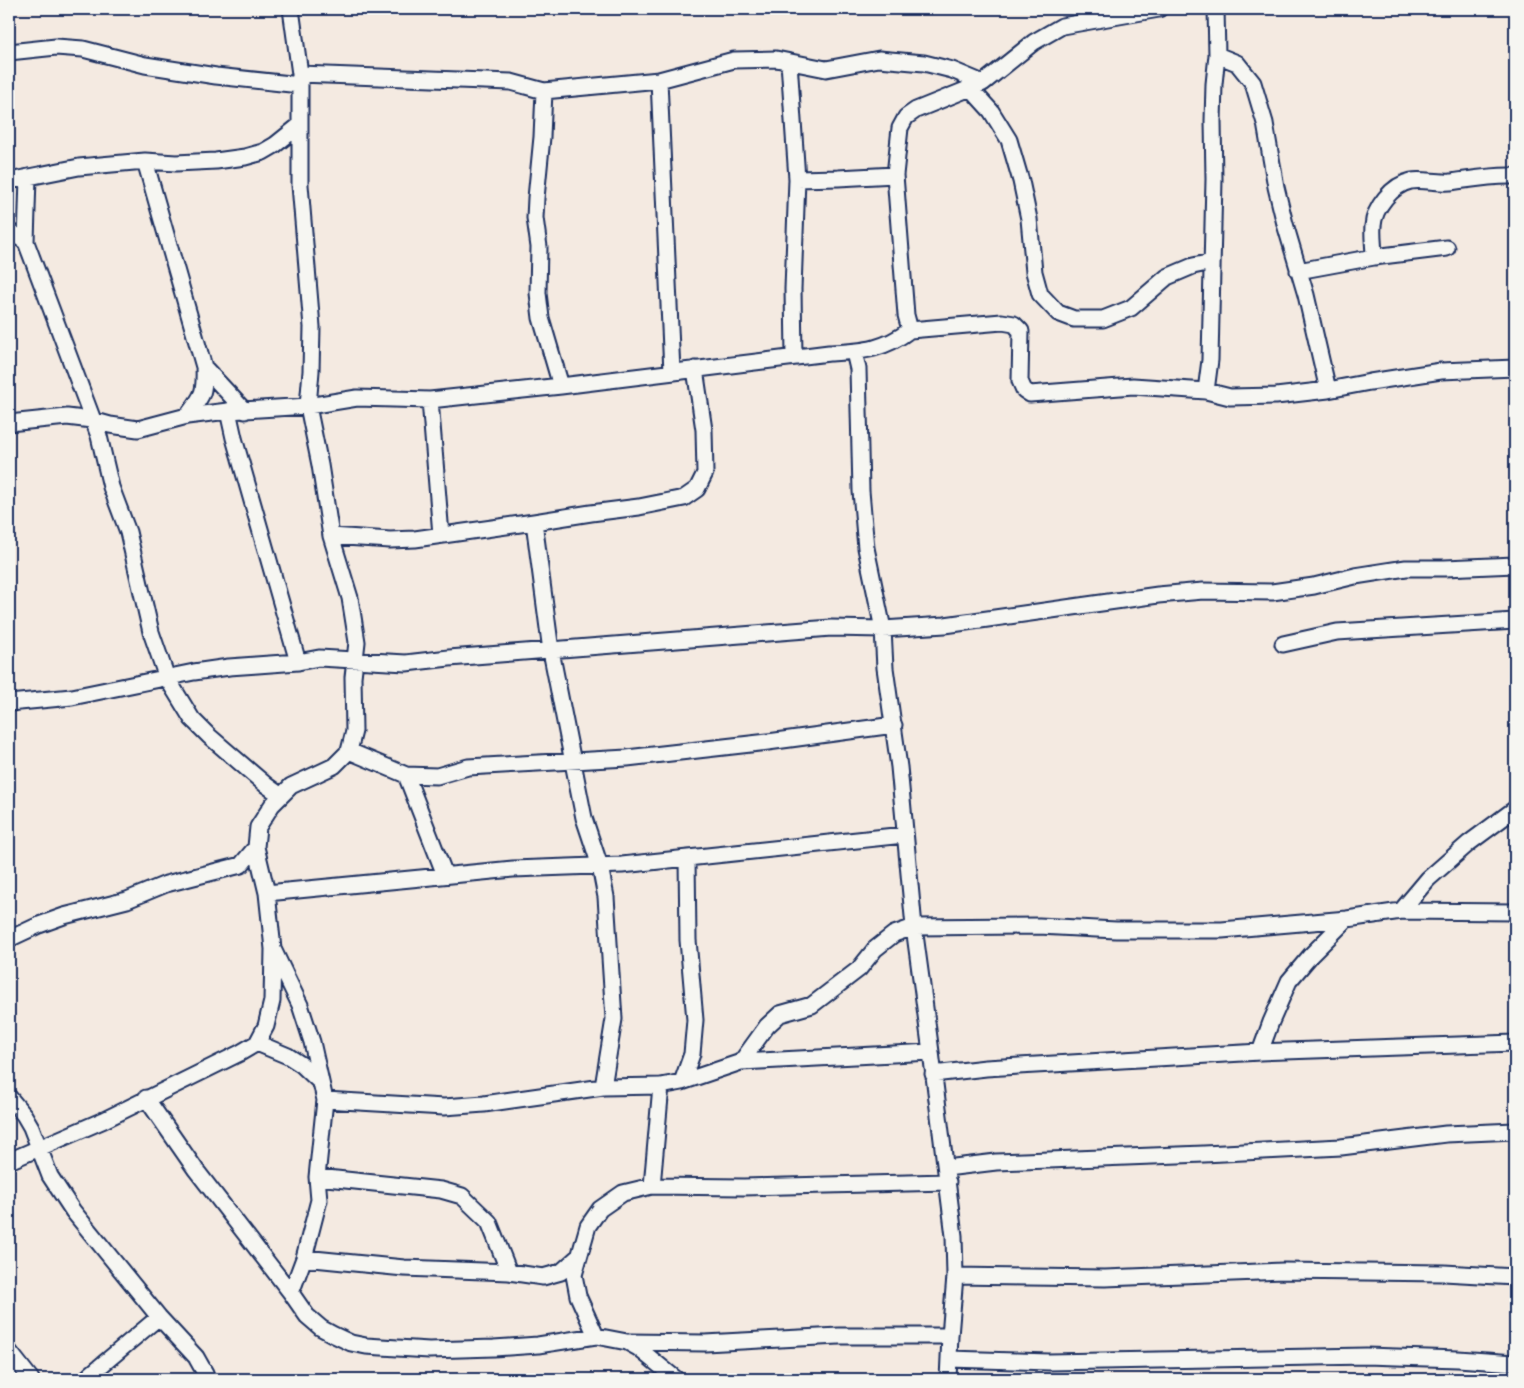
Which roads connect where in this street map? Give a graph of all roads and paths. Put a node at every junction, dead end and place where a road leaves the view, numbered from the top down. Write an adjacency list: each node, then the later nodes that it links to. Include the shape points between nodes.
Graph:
1 (292, 9): 7 (street)
2 (1159, 9): 9 (street, via 1062,26 1034,42)
3 (1216, 9): 5 (street)
4 (9, 52): 7 (street, via 56,46 216,76)
5 (1217, 55): 22 (street); 23 (street, via 1237,63 1253,83)
6 (789, 62): 8 (street, via 776,59 734,60); 9 (street, via 826,69 879,59 924,62 952,70); 16 (street)
7 (300, 80): 10 (street, via 511,82); 11 (street)
8 (659, 80): 10 (street); 30 (street)
9 (977, 86): 13 (street, via 906,117 900,128); 22 (street, via 1009,140 1022,181 1040,294 1058,313 1074,319 1103,319 1131,308 1167,277)
10 (544, 90): 31 (street, via 535,218 539,247 538,292 541,318)
11 (300, 125): 12 (street, via 275,146 245,157 176,163); 35 (street, via 300,185 312,327)
12 (145, 162): 15 (street, via 79,167); 27 (street)
13 (895, 174): 16 (street); 24 (street, via 906,315)
14 (1515, 176): 21 (street, via 1410,182 1396,188 1377,210 1373,225)
15 (28, 177): 17 (street); 19 (street)
16 (797, 179): 26 (street)
17 (9, 181)
18 (9, 231): 19 (street)
19 (26, 242): 39 (street)
20 (1447, 248): 21 (street)
21 (1374, 257): 23 (street)
22 (1212, 262): 33 (street, via 1210,360)
23 (1298, 271): 32 (street)
24 (910, 330): 25 (street, via 884,346); 33 (street, via 1002,322 1014,324 1021,331 1020,381 1030,394 1133,386)
25 (854, 352): 26 (street); 46 (street, via 858,368 866,548)
26 (794, 357): 29 (street)
27 (204, 367): 37 (street); 38 (street, via 205,387)
28 (1515, 368): 32 (street, via 1441,372)
29 (695, 369): 30 (street); 41 (street, via 704,430 706,473 697,489 684,498)
30 (672, 372): 31 (street)
31 (561, 386): 34 (street)
32 (1328, 390): 33 (street, via 1230,397)
33 (1206, 391)
34 (430, 400): 35 (street, via 357,398); 42 (street)
35 (308, 406): 37 (street); 43 (street)
36 (228, 411): 37 (street); 38 (street); 50 (street)
37 (245, 411)
38 (187, 416): 39 (street, via 138,430)
39 (92, 420): 40 (street, via 67,417); 51 (street, via 128,532 151,632)
40 (9, 423)
41 (534, 522): 42 (street); 48 (street)
42 (440, 535): 43 (street, via 390,540)
43 (331, 536): 49 (street, via 350,598 357,642)
44 (1515, 565): 46 (street, via 1406,568 1272,592 1167,594 945,625)
45 (1515, 621): 47 (street, via 1338,632)
46 (882, 629): 48 (street, via 831,628); 53 (street)
47 (1283, 644)
48 (551, 651): 49 (street, via 406,663); 55 (street)
49 (355, 661): 50 (street, via 319,658); 54 (street, via 354,732)
50 (298, 662): 51 (street, via 229,667)
51 (167, 678): 52 (street, via 72,697); 57 (street, via 192,719)
52 (9, 703)
53 (894, 725): 55 (street, via 637,757); 59 (street)
54 (349, 751): 56 (street); 57 (street, via 334,766 292,786)
55 (574, 761): 56 (street, via 468,768 437,776); 63 (street, via 584,818)
56 (406, 775): 65 (street)
57 (280, 796): 60 (street, via 258,827)
58 (1515, 810): 67 (street, via 1469,843 1428,879)
59 (904, 835): 61 (street); 70 (street)
60 (256, 848): 62 (street); 64 (street)
61 (686, 858): 63 (street); 80 (street, via 688,940 695,1020 692,1054)
62 (241, 865): 64 (street); 71 (street, via 166,884 127,900 64,916)
63 (600, 866): 65 (street); 82 (street, via 606,896 614,1019)
64 (262, 873): 66 (street)
65 (445, 875): 66 (street)
66 (267, 893): 72 (street)
67 (1401, 911): 68 (street); 69 (street)
68 (1515, 912)
69 (1347, 919): 70 (street, via 1222,930); 76 (street, via 1289,980)
70 (914, 927): 75 (street); 77 (street, via 894,934 859,968 812,1005 780,1014 767,1026)
71 (9, 939)
72 (273, 949): 73 (street, via 272,1000 266,1026); 79 (street, via 300,1005)
73 (257, 1043): 79 (street, via 288,1056); 84 (street)
74 (1515, 1043): 76 (street)
75 (931, 1052): 77 (street); 78 (street)
76 (1260, 1052): 78 (street)
77 (741, 1062): 80 (street)
78 (933, 1074): 89 (street)
79 (320, 1082): 85 (street)
80 (682, 1082): 81 (street)
81 (661, 1086): 82 (street); 91 (street)
82 (603, 1087): 85 (street, via 444,1107)
83 (9, 1097): 87 (street, via 24,1115)
84 (146, 1098): 87 (street); 97 (street, via 196,1170)
85 (325, 1100): 90 (street)
86 (1515, 1132): 89 (street, via 1446,1134 1332,1147 996,1162)
87 (39, 1148): 88 (street); 98 (street, via 50,1176 73,1211)
88 (9, 1161)
89 (947, 1175): 91 (street, via 744,1187); 95 (street)
90 (317, 1177): 93 (street, via 319,1200); 94 (street, via 441,1190 462,1196 489,1222)
91 (652, 1186): 92 (street, via 623,1193 600,1209 588,1226)
92 (578, 1256): 94 (street, via 561,1272 543,1277); 99 (street, via 574,1275 578,1296)
93 (304, 1258): 94 (street, via 404,1268); 97 (street)
94 (509, 1272)
95 (955, 1276): 96 (street, via 1105,1278 1283,1271); 100 (street)
96 (1515, 1276)
97 (291, 1293): 99 (street, via 307,1316 321,1328 351,1343 366,1346 429,1350 494,1348)
98 (159, 1317): 106 (street); 107 (street, via 196,1357)
99 (596, 1336): 101 (street)
100 (950, 1336): 101 (street); 104 (street)
101 (627, 1342): 108 (street)
102 (9, 1351): 105 (street)
103 (1515, 1363): 104 (street, via 1366,1356 1049,1362)
104 (946, 1372)
105 (30, 1379)
106 (86, 1379)
107 (207, 1379)
108 (676, 1379)

